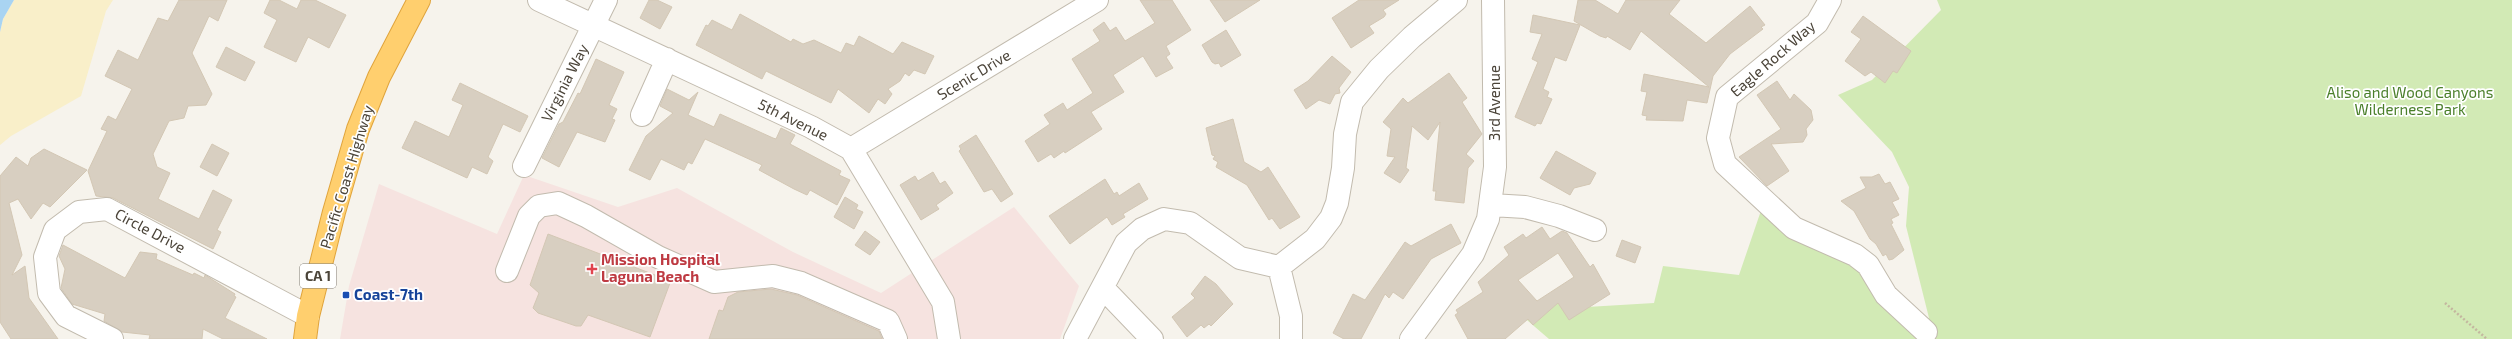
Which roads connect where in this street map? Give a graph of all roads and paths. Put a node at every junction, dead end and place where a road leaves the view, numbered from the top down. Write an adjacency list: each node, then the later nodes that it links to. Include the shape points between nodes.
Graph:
1 (419, 0): 19 (highway, Pacific Coast Highway / CA 1, via 379,77 358,129)
2 (539, 0): 8 (street, 5th Avenue)
3 (606, 0): 8 (street, Virginia Way)
4 (1097, 0): 11 (street, Scenic Drive)
5 (1456, 0): 15 (street, via 1385,63 1352,102 1345,134 1337,203 1331,218 1316,239)
6 (1493, 0): 13 (street, 3rd Avenue, via 1495,167)
7 (1830, 0): 20 (street, Eagle Rock Way, via 1817,23 1727,97 1718,138 1725,164 1794,228 1856,255 1868,265 1886,295)
8 (595, 25): 9 (street, 5th Avenue); 12 (street, Virginia Way)
9 (667, 59): 10 (street); 11 (street, 5th Avenue, via 811,127)
10 (642, 115)
11 (851, 149): 24 (street, via 943,302)
12 (524, 166)
13 (1491, 205): 14 (street, via 1525,207 1559,216); 28 (street, 3rd Avenue, via 1488,219 1473,254)
14 (1595, 230)
15 (1279, 267): 17 (street, via 1240,258 1190,223 1164,219 1142,229 1126,243); 27 (street, via 1291,316)
16 (507, 271): 23 (street, via 529,216 539,206 558,203 658,257 714,282 773,276 801,283 888,321)
17 (1103, 288): 25 (street); 26 (street)
18 (2445, 303): 29 (path)
19 (308, 316): 21 (street, Circle Drive, via 107,208 79,212 55,230 45,258 49,293 66,316); 22 (highway, Pacific Coast Highway / CA 1)
20 (1926, 332)
21 (112, 339)
22 (305, 339)
23 (896, 339)
24 (949, 339)
25 (1075, 339)
26 (1152, 339)
27 (1291, 339)
28 (1411, 339)
29 (2487, 339)

